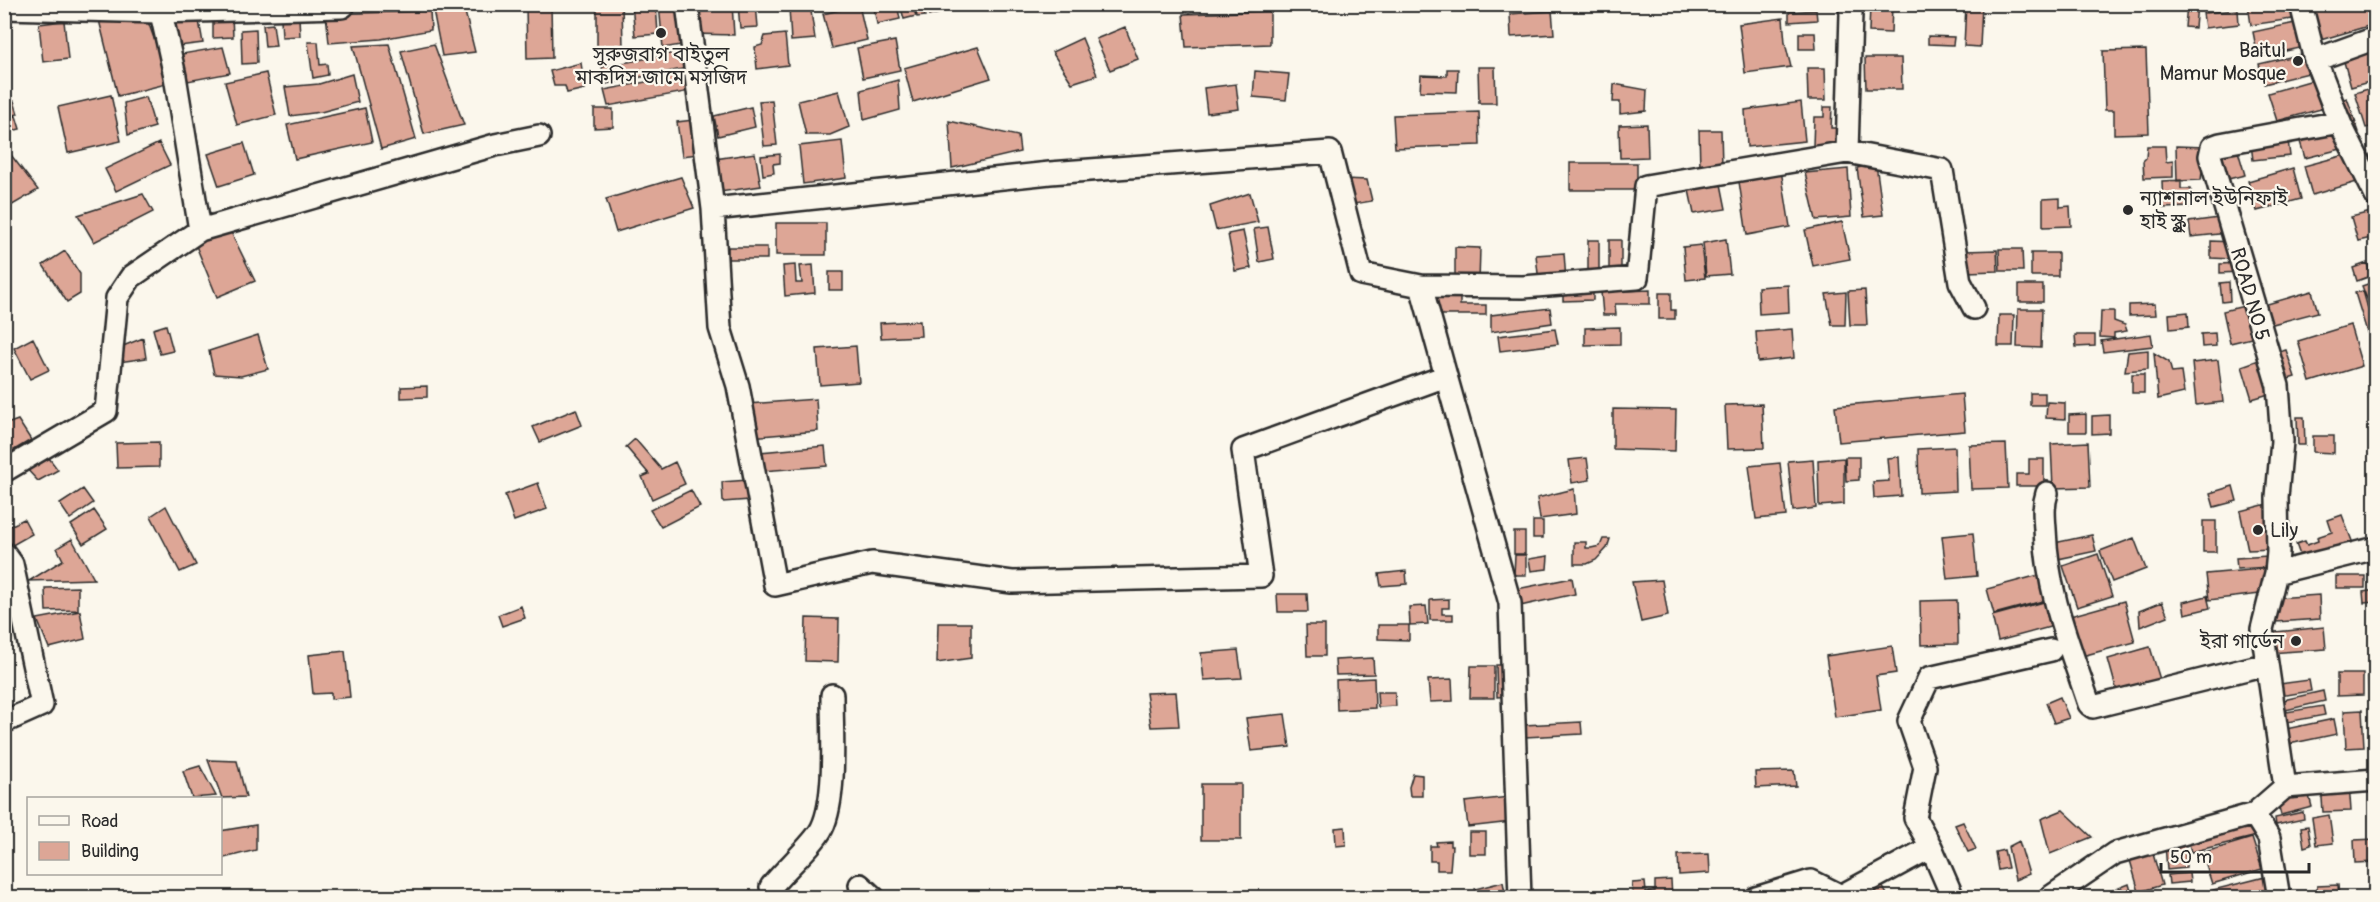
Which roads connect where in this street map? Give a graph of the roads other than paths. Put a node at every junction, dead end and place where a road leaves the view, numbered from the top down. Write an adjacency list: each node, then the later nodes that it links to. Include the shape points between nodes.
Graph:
1 (341, 4): 6 (street)
2 (687, 4): 13 (street)
3 (1849, 4): 11 (street)
4 (2301, 4): 8 (street)
5 (4, 5): 6 (street)
6 (159, 7): 14 (street, via 175,76)
7 (2376, 38): 8 (street)
8 (2315, 60): 9 (street)
9 (2340, 122): 12 (street); 22 (street, ROAD NO 5, via 2220,144 2212,147 2210,156 2278,386 2282,441)
10 (539, 136): 14 (street)
11 (1847, 152): 15 (street, via 1646,186 1637,278 1523,287); 16 (street, via 1942,170 1960,282)
12 (2376, 196)
13 (713, 209): 15 (street, via 1050,173 1330,152 1361,274); 17 (street, via 720,328 738,386 775,585 872,563 1012,582 1261,576 1243,450)
14 (200, 230): 18 (street, via 131,277 117,298 106,411)
15 (1421, 286): 17 (street)
16 (1974, 308)
17 (1446, 376): 32 (street, via 1510,603)
18 (4, 471)
19 (2047, 493): 24 (street, via 2046,563 2054,600 2089,704 2093,707)
20 (2376, 548): 22 (street)
21 (4, 553): 26 (street, via 12,564 42,705)
22 (2276, 573): 24 (street, ROAD NO 5, via 2262,629)
23 (2051, 650): 30 (street, via 1929,678 1909,721 1924,767 1915,818)
24 (2267, 663): 28 (street, ROAD NO 5)
25 (832, 695): 31 (street, via 828,811 822,829)
26 (4, 722)
27 (2376, 780): 28 (street)
28 (2285, 787): 29 (street)
29 (2254, 814): 35 (street, via 2115,854); 36 (street, via 2269,838)
30 (1931, 847): 33 (street, via 1841,896 1811,881); 34 (street)
31 (771, 887)
32 (1520, 897)
33 (1756, 897)
34 (1953, 897)
35 (2049, 897)
36 (2279, 897)

